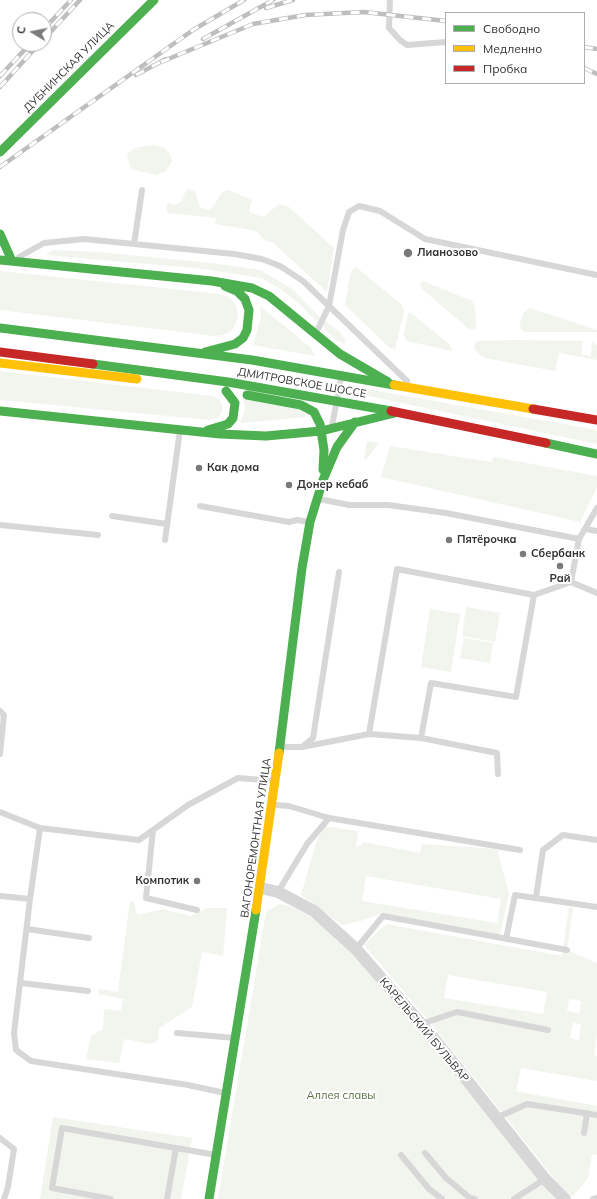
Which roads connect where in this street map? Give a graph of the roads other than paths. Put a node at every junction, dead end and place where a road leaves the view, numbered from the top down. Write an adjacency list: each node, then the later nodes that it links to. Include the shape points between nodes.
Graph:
1 (154, 0): 4 (street, ДУБНИНСКАЯ УЛИЦА)
2 (390, 0): 3 (lane, via 389,28 400,40 407,45)
3 (445, 42)
4 (0, 152)
5 (142, 190): 7 (lane)
6 (0, 234): 9 (street)
7 (134, 244): 9 (lane, via 84,239 54,241 44,243); 12 (lane, via 262,259 292,272)
8 (0, 260): 9 (street, ДМИТРОВСКОЕ ШОССЕ)
9 (12, 261): 11 (street, ДМИТРОВСКОЕ ШОССЕ)
10 (597, 275): 12 (lane, via 424,239 380,211 360,206 349,212 343,230)
11 (212, 281): 14 (street, ДМИТРОВСКОЕ ШОССЕ, via 241,285 269,296); 16 (street, ДМИТРОВСКОЕ ШОССЕ, via 237,291 245,299 249,320 243,338 235,344)
12 (329, 306): 14 (lane); 20 (lane)
13 (0, 328): 16 (street, ДМИТРОВСКОЕ ШОССЕ)
14 (315, 334): 19 (street, ДМИТРОВСКОЕ ШОССЕ, via 340,354)
15 (0, 352): 22 (street, ДМИТРОВСКОЕ ШОССЕ, via 228,382)
16 (202, 352): 18 (street, ДМИТРОВСКОЕ ШОССЕ)
17 (0, 363): 21 (street, ВАГОНОРЕМОНТНАЯ УЛИЦА)
18 (342, 375): 19 (street, ДМИТРОВСКОЕ ШОССЕ); 22 (lane)
19 (392, 384): 20 (street, ДМИТРОВСКОЕ ШОССЕ)
20 (416, 388): 25 (street, ДМИТРОВСКОЕ ШОССЕ)
21 (226, 391): 28 (street, via 235,404 233,418 219,428); 29 (street, ВАГОНОРЕМОНТНАЯ УЛИЦА, via 304,406 317,417)
22 (337, 401): 24 (street, ДМИТРОВСКОЕ ШОССЕ); 30 (lane)
23 (0, 411): 27 (street)
24 (395, 413): 26 (street); 32 (street, ДМИТРОВСКОЕ ШОССЕ)
25 (597, 420)
26 (355, 422): 30 (street); 33 (street, ВАГОНОРЕМОНТНАЯ УЛИЦА, via 336,447)
27 (180, 428): 28 (street); 39 (lane)
28 (202, 431): 29 (street, via 266,436)
29 (321, 431): 30 (street); 33 (street, ВАГОНОРЕМОНТНАЯ УЛИЦА, via 324,450)
30 (331, 432)
31 (329, 442): 33 (lane)
32 (597, 454)
33 (323, 480): 34 (street, ВАГОНОРЕМОНТНАЯ УЛИЦА)
34 (317, 498): 38 (street, ВАГОНОРЕМОНТНАЯ УЛИЦА); 45 (lane, via 349,506 388,505 446,514)
35 (200, 506): 38 (lane, via 289,522)
36 (597, 508): 41 (lane)
37 (112, 516): 39 (lane)
38 (310, 522): 53 (street, ВАГОНОРЕМОНТНАЯ УЛИЦА, via 302,568)
39 (167, 524): 44 (lane)
40 (0, 525): 43 (lane)
41 (586, 529): 42 (lane); 45 (lane)
42 (597, 531)
43 (98, 535)
44 (165, 540)
45 (579, 540): 47 (lane)
46 (339, 572): 54 (lane, via 313,738)
47 (571, 582): 48 (lane); 49 (lane)
48 (597, 593)
49 (534, 595): 51 (lane, via 397,569); 52 (lane, via 516,698 431,683)
50 (0, 711): 55 (lane, via 4,715)
51 (369, 734): 52 (lane); 54 (lane)
52 (422, 738): 56 (lane, via 498,753)
53 (281, 747): 54 (lane); 57 (street, ВАГОНОРЕМОНТНАЯ УЛИЦА)
54 (302, 748)
55 (0, 754)
56 (498, 774)
57 (277, 781): 58 (street, ВАГОНОРЕМОНТНАЯ УЛИЦА); 62 (lane, via 238,778 188,805)
58 (273, 804): 60 (lane); 65 (street, ВАГОНОРЕМОНТНАЯ УЛИЦА)
59 (0, 812): 61 (lane)
60 (329, 818): 64 (lane); 66 (lane, via 307,844)
61 (40, 828): 62 (lane, via 139,840); 69 (lane)
62 (153, 830): 71 (lane, via 146,898)
63 (597, 840): 68 (lane, via 563,835 543,850)
64 (520, 850)
65 (261, 888): 66 (street, КАРЕЛЬСКИЙ БУЛЬВАР); 82 (street, ВАГОНОРЕМОНТНАЯ УЛИЦА)
66 (278, 892): 75 (street, КАРЕЛЬСКИЙ БУЛЬВАР, via 314,910)
67 (0, 896): 69 (lane)
68 (536, 897): 70 (lane); 74 (lane, via 515,895)
69 (30, 900): 72 (lane)
70 (597, 907)
71 (197, 910)
72 (27, 929): 73 (lane); 77 (lane)
73 (89, 938)
74 (506, 940): 75 (lane, via 383,916); 76 (lane)
75 (356, 949): 79 (street, КАРЕЛЬСКИЙ БУЛЬВАР)
76 (567, 950)
77 (20, 983): 78 (lane); 83 (lane, via 14,1034 16,1050 31,1061 188,1085)
78 (88, 991)
79 (421, 1024): 80 (lane, via 457,1012); 86 (street, КАРЕЛЬСКИЙ БУЛЬВАР)
80 (548, 1030)
81 (177, 1033): 82 (lane)
82 (236, 1039): 83 (street, ВАГОНОРЕМОНТНАЯ УЛИЦА)
83 (227, 1094): 92 (street, ВАГОНОРЕМОНТНАЯ УЛИЦА)
84 (587, 1113): 85 (lane); 86 (lane, via 527,1104); 87 (lane)
85 (597, 1115)
86 (496, 1118): 93 (street, КАРЕЛЬСКИЙ БУЛЬВАР)
87 (584, 1133)
88 (0, 1138): 95 (lane, via 14,1149)
89 (176, 1148): 92 (lane); 96 (lane, via 62,1128 52,1188); 97 (lane)
90 (425, 1153): 100 (lane, via 446,1178 470,1198)
91 (401, 1154): 99 (lane, via 429,1189)
92 (217, 1156): 98 (street, ВАГОНОРЕМОНТНАЯ УЛИЦА)
93 (545, 1178): 101 (lane); 102 (street, КАРЕЛЬСКИЙ БУЛЬВАР)
94 (597, 1198): 103 (lane)
95 (4, 1199)
96 (111, 1199)
97 (167, 1199)
98 (210, 1199)
99 (442, 1199)
100 (475, 1199)
101 (514, 1199)
102 (565, 1199)
103 (592, 1199)

